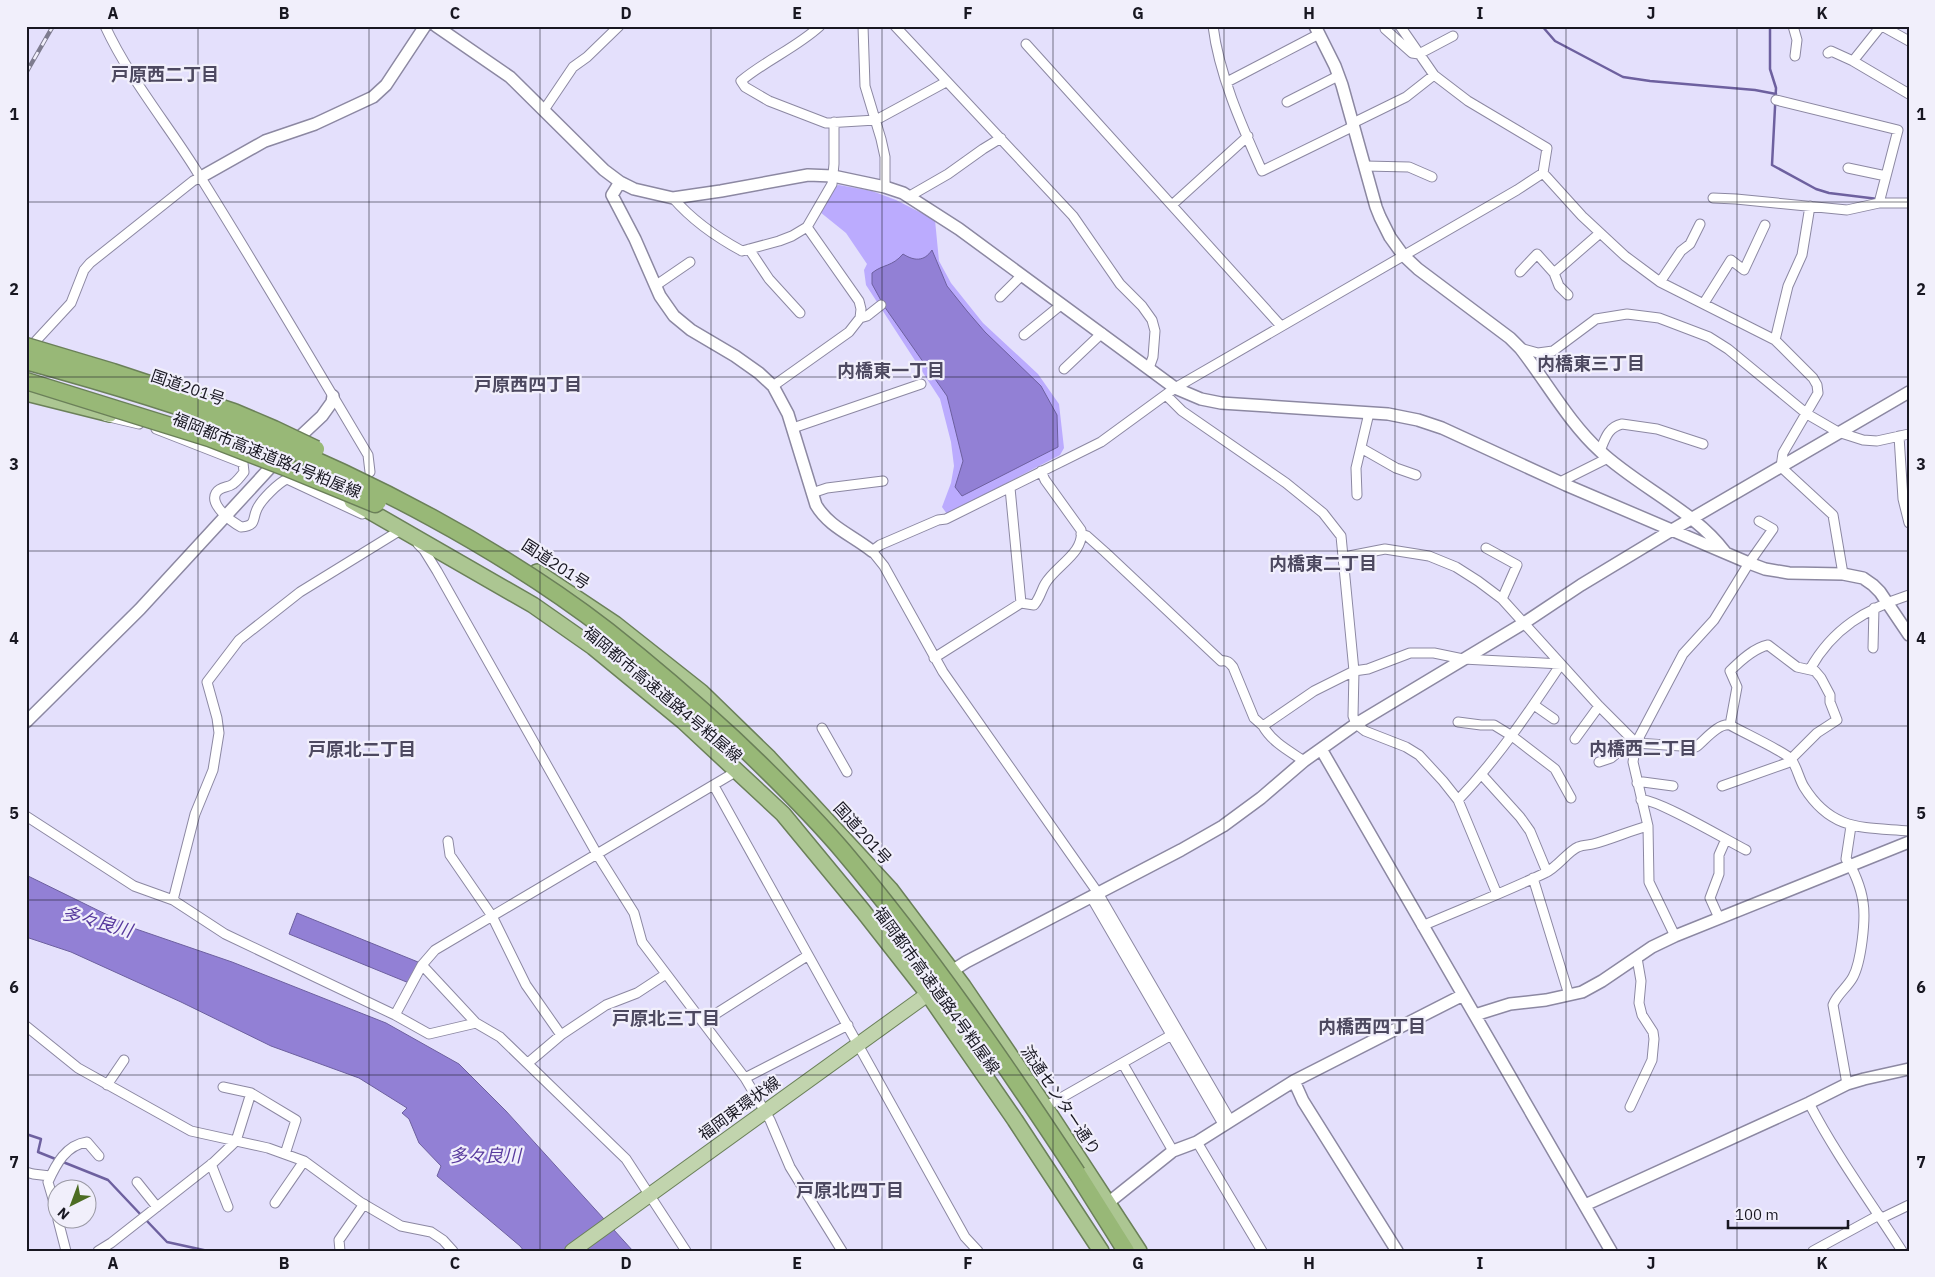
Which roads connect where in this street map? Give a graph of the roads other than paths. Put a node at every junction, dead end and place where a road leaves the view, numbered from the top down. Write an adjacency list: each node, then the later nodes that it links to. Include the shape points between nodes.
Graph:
1 (105, 26): 39 (street, via 129,70)
2 (426, 26): 39 (street, via 386,85 373,97 315,124 265,141)
3 (436, 26): 28 (street, via 510,77)
4 (619, 26): 28 (street, via 573,68)
5 (820, 26): 30 (street, via 806,39 741,81 769,101 826,123)
6 (863, 26): 29 (street, via 865,86)
7 (895, 26): 23 (street)
8 (1214, 26): 24 (street, via 1217,50)
9 (1400, 26): 18 (street)
10 (1793, 26): 19 (street, via 1797,40)
11 (1882, 26): 15 (street); 20 (street)
12 (1385, 29): 18 (street, via 1412,53)
13 (1317, 30): 22 (street); 24 (street)
14 (1453, 36): 18 (street)
15 (1909, 41)
16 (1026, 44): 48 (street)
17 (1828, 53): 20 (street, via 1836,52)
18 (1419, 54): 21 (street)
19 (1795, 56)
20 (1853, 61): 25 (street)
21 (1434, 75): 31 (street, via 1406,97); 36 (street, via 1468,101 1547,148)
22 (1338, 76): 27 (street); 31 (street)
23 (946, 82): 29 (street); 33 (street)
24 (1227, 82): 32 (street)
25 (1909, 94)
26 (1776, 100): 38 (street, via 1898,130)
27 (1287, 102)
28 (544, 110): 41 (street)
29 (876, 120): 30 (street); 42 (street)
30 (834, 122): 37 (street)
31 (1354, 125): 32 (street, via 1262,171); 34 (street)
32 (1248, 136): 48 (street)
33 (1001, 138): 43 (street); 76 (street, via 1073,216 1120,284 1152,320 1155,344)
34 (1365, 166): 40 (street, via 1409,167); 55 (street, via 1380,217)
35 (1848, 168): 38 (street)
36 (1543, 173): 53 (street); 55 (street)
37 (833, 176): 42 (street); 44 (street, via 808,176); 52 (street, via 832,184)
38 (1886, 176): 46 (street)
39 (201, 177): 74 (street, via 90,263 71,303); 85 (street)
40 (1432, 177)
41 (620, 182): 44 (street); 61 (street, via 612,195)
42 (886, 186): 43 (street)
43 (908, 196): 59 (street)
44 (673, 198): 54 (street, via 687,214 724,241 742,251)
45 (1713, 198): 49 (street)
46 (1879, 203): 47 (street); 49 (street, via 1847,210)
47 (1909, 203)
48 (1172, 205): 69 (street)
49 (1810, 206): 72 (street, via 1802,255 1788,286)
50 (1700, 224): 60 (street, via 1690,244 1681,251)
51 (1765, 225): 64 (street, via 1744,270 1731,260)
52 (806, 227): 54 (street, via 786,239); 68 (street, via 859,301)
53 (1600, 233): 58 (street); 60 (street)
54 (749, 249): 67 (street, via 768,279)
55 (1403, 256): 69 (street); 73 (street)
56 (690, 262): 61 (street)
57 (1520, 272): 58 (street, via 1537,254)
58 (1554, 273): 62 (street, via 1559,286)
59 (1022, 275): 63 (street); 65 (street)
60 (1660, 282): 64 (street)
61 (655, 286): 81 (street, via 691,330 743,362)
62 (1568, 295)
63 (1000, 297)
64 (1704, 303): 72 (street)
65 (1062, 304): 70 (street); 71 (street)
66 (881, 305): 68 (street)
67 (800, 313)
68 (860, 318): 81 (street, via 849,332)
69 (1281, 326): 82 (street)
70 (1102, 333): 76 (street); 77 (street)
71 (1024, 335)
72 (1775, 340): 88 (street, via 1818,385 1818,393)
73 (1520, 348): 88 (street, via 1538,353 1553,352 1596,319 1627,314 1659,318 1710,337); 96 (street, via 1573,420)
74 (29, 349): 94 (highway, 国道201号, via 244,425); 108 (highway, bridge, via 113,372 234,412 365,474)
75 (26, 361): 108 (highway, bridge, via 239,428 349,476)
76 (1149, 368): 82 (street)
77 (1064, 369)
78 (26, 372): 107 (highway, 福岡都市高速道路4号粕屋線, via 132,402 216,431)
79 (26, 381): 107 (highway, bridge, via 209,438 375,504)
80 (921, 384): 89 (street)
81 (773, 386): 89 (street)
82 (1171, 392): 87 (street, via 1221,403); 99 (street, via 1101,442); 119 (street, via 1182,411 1286,483 1323,513 1341,536)
83 (1909, 392): 90 (street)
84 (26, 393): 98 (highway, via 156,426)
85 (333, 396): 94 (street, via 330,406); 100 (street, via 368,455)
86 (26, 398): 109 (street, via 146,425 243,463 244,472 233,486 221,488 216,493 216,506)
87 (1369, 413): 95 (street); 103 (street, via 1442,428)
88 (1807, 414): 90 (street); 97 (street, via 1782,452)
89 (793, 428): 105 (street)
90 (1838, 432): 92 (street, via 1864,440); 97 (street)
91 (1909, 434): 92 (street)
92 (1899, 436): 112 (street, via 1903,499)
93 (1703, 444): 96 (street, via 1657,429 1622,424 1610,431)
94 (291, 445): 98 (street); 183 (highway, 国道201号, via 503,550 641,644 701,692 817,808 890,889)
95 (1361, 448): 101 (street, via 1396,468); 106 (street, via 1356,468)
96 (1604, 455): 103 (street); 110 (street)
97 (1781, 467): 110 (street); 121 (street, via 1832,515)
98 (270, 468): 109 (street); 151 (highway, via 352,501 533,604 621,669 683,720)
99 (1041, 471): 104 (street); 115 (street)
100 (370, 472)
101 (1416, 475)
102 (883, 481): 105 (street)
103 (1560, 482): 113 (street)
104 (1010, 488): 117 (street); 125 (street)
105 (812, 493): 117 (street, via 822,515 832,525)
106 (1357, 495)
107 (378, 502): 221 (highway, 福岡都市高速道路4号粕屋線, via 500,571 600,638 689,712 745,764 832,854 911,951)
108 (420, 512): 221 (highway, 福岡都市高速道路4号粕屋線, bridge, via 496,556 606,630 701,709 800,803 843,850 951,988 1036,1111)
109 (226, 515): 114 (street, via 241,527 247,527 256,517 257,509 279,483 287,479); 138 (street, via 140,609)
110 (1690, 518): 113 (street); 118 (street)
111 (1759, 521): 120 (street, via 1773,529)
112 (1909, 523)
113 (1672, 530): 118 (street); 127 (street)
114 (398, 531): 169 (street, via 424,550); 175 (street, via 300,592 239,640 208,682 219,734 213,770 195,814)
115 (1081, 534): 125 (street, via 1079,544 1044,584 1034,605); 142 (street, via 1105,552 1221,661 1225,660 1234,667 1254,718)
116 (1486, 548): 123 (street, via 1517,564)
117 (872, 551): 130 (street, via 884,566)
118 (1726, 553): 120 (street)
119 (1344, 557): 123 (street, via 1385,549 1429,556 1456,567); 134 (street)
120 (1749, 564): 121 (street, via 1789,572); 146 (street, via 1714,620 1683,654)
121 (1843, 574): 124 (street, via 1863,578)
122 (1909, 594): 124 (street)
123 (1502, 599): 127 (street)
124 (1886, 602): 126 (street); 128 (street)
125 (1021, 603): 130 (street)
126 (1874, 608): 129 (street); 133 (street, via 1839,631)
127 (1524, 623): 131 (street); 132 (street)
128 (1909, 635)
129 (1873, 648)
130 (934, 658): 174 (street)
131 (1463, 659): 132 (street); 134 (street, via 1434,653 1410,653); 140 (street)
132 (1561, 664): 135 (street); 136 (street)
133 (1810, 669): 141 (street, via 1798,666 1768,645 1748,655 1730,671 1737,687); 148 (street, via 1821,678 1837,720 1816,733)
134 (1354, 671): 140 (street, via 1353,716); 142 (street, via 1314,691)
135 (1534, 705): 137 (street); 144 (street)
136 (1599, 706): 145 (street); 146 (street)
137 (1554, 719)
138 (26, 722)
139 (1458, 722): 144 (street, via 1494,724)
140 (1356, 724): 147 (street); 159 (street, via 1419,754)
141 (1730, 725): 146 (street, via 1725,724 1696,748); 148 (street)
142 (1263, 726): 149 (street, via 1282,747)
143 (822, 728): 152 (street)
144 (1512, 736): 153 (street); 158 (street, via 1555,769)
145 (1574, 740)
146 (1634, 741): 150 (street, via 1610,758); 154 (street)
147 (1321, 749): 149 (street); 178 (street)
148 (1790, 759): 157 (street, via 1787,763); 163 (street, via 1804,787 1819,806)
149 (1304, 761): 174 (street, via 1223,826)
150 (1598, 762)
151 (737, 771): 155 (street); 185 (highway, via 783,814)
152 (847, 772)
153 (1482, 775): 159 (street); 171 (street, via 1530,831)
154 (1637, 783): 156 (street); 160 (street)
155 (714, 786): 169 (street); 180 (street)
156 (1673, 786)
157 (1722, 786)
158 (1571, 798)
159 (1458, 800): 173 (street)
160 (1641, 800): 162 (street); 165 (street, via 1646,799)
161 (26, 816): 175 (street, via 134,886)
162 (1648, 826): 171 (street, via 1578,847); 179 (street, via 1649,882)
163 (1851, 826): 164 (street); 170 (street, via 1846,859)
164 (1909, 831)
165 (1726, 839): 168 (street); 177 (street, via 1719,855 1718,874 1710,898)
166 (448, 841): 176 (street, via 450,855)
167 (1909, 842): 170 (street)
168 (1746, 850)
169 (597, 854): 176 (street); 184 (street, via 634,913 642,942)
170 (1851, 866): 177 (street); 203 (street, via 1864,902 1863,936 1852,979 1833,1005)
171 (1547, 872): 172 (street)
172 (1533, 878): 173 (street); 187 (street)
173 (1496, 894): 178 (street)
174 (1095, 895): 183 (street); 194 (street)
175 (173, 900): 188 (street, via 225,934)
176 (492, 916): 182 (street, via 434,950); 195 (street, via 526,985)
177 (1719, 918): 179 (street)
178 (1422, 926): 186 (street)
179 (1675, 936): 181 (street)
180 (807, 956): 190 (street); 192 (street)
181 (1637, 958): 187 (street, via 1582,992); 209 (street, via 1642,1015 1654,1039 1652,1060)
182 (422, 965): 188 (street); 191 (street)
183 (952, 971): 185 (street); 208 (highway, 流通センター通り)
184 (666, 974): 190 (street); 195 (street, via 637,993 606,1005)
185 (928, 994): 196 (main road, 福岡東環状線); 242 (highway)
186 (1463, 995): 189 (street); 202 (street)
187 (1569, 995): 189 (street, via 1510,1004)
188 (395, 1015): 191 (street, via 429,1034)
189 (1475, 1015): 228 (street)
190 (703, 1022): 201 (street)
191 (476, 1023): 198 (street, via 500,1038)
192 (848, 1025): 196 (street); 201 (street)
193 (26, 1026): 204 (street, via 78,1068)
194 (1175, 1033): 199 (street); 211 (street)
195 (562, 1035): 198 (street)
196 (859, 1045): 210 (main road, 福岡東環状線); 241 (street, via 965,1237)
197 (124, 1060): 204 (street)
198 (528, 1063): 224 (street, via 626,1159)
199 (1123, 1064): 208 (street); 214 (street)
200 (1909, 1070): 203 (street)
201 (745, 1078): 210 (street)
202 (1294, 1081): 211 (street); 247 (street, via 1303,1101)
203 (1847, 1084): 207 (street)
204 (107, 1085): 212 (street, via 191,1131)
205 (223, 1087): 206 (street)
206 (251, 1093): 212 (street); 215 (street, via 296,1120)
207 (1809, 1103): 228 (street); 232 (street, via 1837,1154)
208 (1045, 1107): 226 (highway, 流通センター通り)
209 (1630, 1107)
210 (764, 1111): 224 (main road, 福岡東環状線); 240 (street, via 790,1167)
211 (1226, 1122): 213 (street)
212 (236, 1141): 215 (street); 218 (street)
213 (1197, 1142): 214 (street); 246 (street)
214 (1173, 1152): 226 (street)
215 (285, 1154): 217 (street)
216 (99, 1156): 220 (street, via 87,1142 79,1143 57,1162)
217 (304, 1161): 225 (street); 227 (street)
218 (210, 1164): 230 (street); 231 (street)
219 (26, 1172): 220 (street)
220 (50, 1176): 222 (street)
221 (1072, 1176): 243 (highway, 福岡都市高速道路4号粕屋線); 244 (highway, 福岡都市高速道路4号粕屋線)
222 (49, 1180)
223 (137, 1182): 230 (street)
224 (649, 1195): 238 (main road, 福岡東環状線); 239 (street)
225 (275, 1202)
226 (1108, 1203): 245 (highway, 流通センター通り)
227 (364, 1204): 236 (street, via 339,1240); 237 (street, via 401,1226 431,1232)
228 (1585, 1205): 248 (street)
229 (1909, 1205): 232 (street)
230 (157, 1207): 235 (street)
231 (228, 1208)
232 (1881, 1216): 249 (street); 250 (street)
233 (61, 1230): 234 (street)
234 (66, 1251)
235 (98, 1251)
236 (340, 1251)
237 (453, 1251)
238 (572, 1251)
239 (686, 1251)
240 (842, 1251)
241 (978, 1251)
242 (1101, 1251)
243 (1114, 1251)
244 (1126, 1251)
245 (1139, 1251)
246 (1262, 1251)
247 (1397, 1251)
248 (1611, 1251)
249 (1813, 1251)
250 (1902, 1251)

